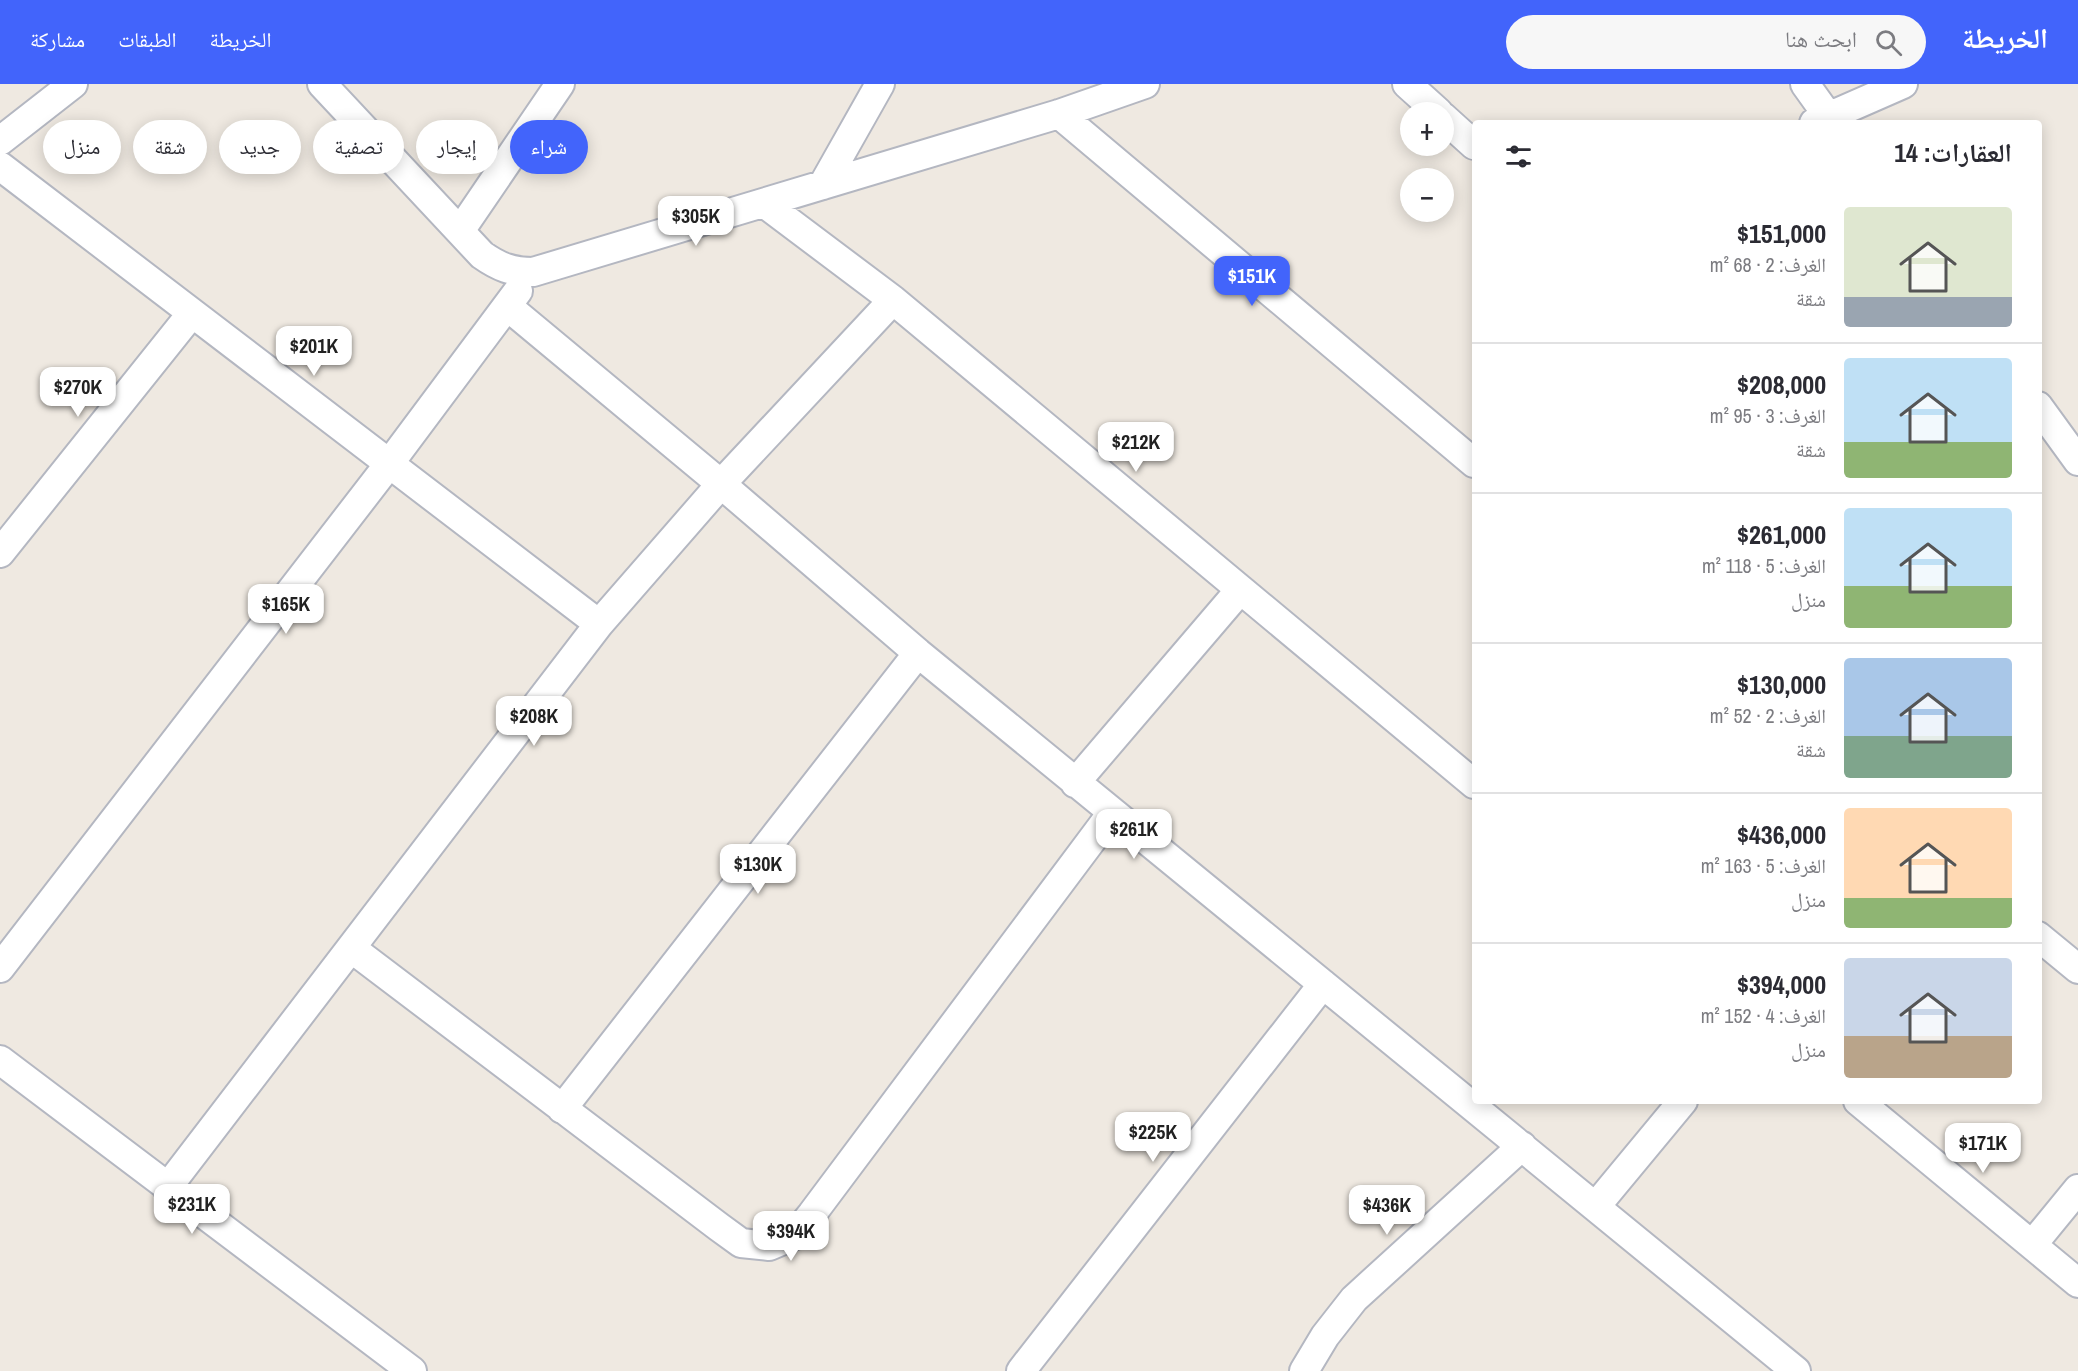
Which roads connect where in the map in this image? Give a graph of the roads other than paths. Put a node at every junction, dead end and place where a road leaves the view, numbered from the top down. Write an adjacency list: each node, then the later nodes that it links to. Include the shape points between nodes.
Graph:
1 (73, 84): 14 (street)
2 (322, 84): 19 (street)
3 (560, 84): 19 (street)
4 (880, 84): 17 (street)
5 (1145, 84): 10 (street)
6 (1407, 84): 9 (street)
7 (1805, 84): 11 (street)
8 (1903, 84): 12 (street)
9 (1427, 102)
10 (1059, 114): 17 (street); 25 (street)
11 (1824, 120)
12 (1827, 120)
13 (1454, 127): 15 (street)
14 (0, 141)
15 (1472, 143)
16 (0, 166): 23 (street)
17 (823, 184): 18 (street)
18 (764, 203): 20 (street); 21 (street)
19 (460, 231): 20 (street, via 497,266 514,272)
20 (533, 272): 22 (street)
21 (893, 300): 28 (street); 30 (street)
22 (507, 306): 27 (street); 28 (street)
23 (192, 313): 27 (street); 29 (street)
24 (2042, 412): 26 (street)
25 (1472, 461)
26 (2078, 461)
27 (389, 464): 31 (street); 39 (street)
28 (721, 484): 31 (street); 32 (street)
29 (0, 553)
30 (1240, 590): 33 (street); 34 (street)
31 (599, 624): 37 (street)
32 (918, 653): 34 (street); 44 (street)
33 (1472, 778)
34 (1075, 783): 35 (street)
35 (1112, 813): 40 (street); 44 (street, via 795,1236 769,1246 741,1243)
36 (2042, 939): 38 (street)
37 (351, 948): 44 (street); 46 (street)
38 (2076, 964)
39 (0, 968)
40 (1323, 984): 45 (street); 52 (street)
41 (0, 1060): 46 (street)
42 (1681, 1104): 48 (street)
43 (1862, 1104): 49 (street)
44 (562, 1109)
45 (1522, 1146): 48 (street); 53 (street, via 1354,1299)
46 (167, 1188): 51 (street)
47 (2078, 1189): 49 (street)
48 (1596, 1206): 54 (street)
49 (2032, 1245): 50 (street)
50 (2078, 1282)
51 (412, 1371)
52 (1021, 1371)
53 (1304, 1371)
54 (1796, 1371)

